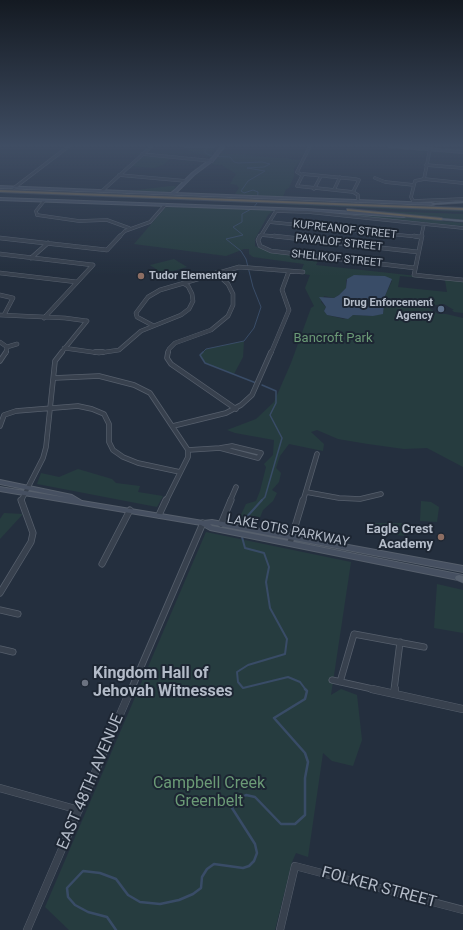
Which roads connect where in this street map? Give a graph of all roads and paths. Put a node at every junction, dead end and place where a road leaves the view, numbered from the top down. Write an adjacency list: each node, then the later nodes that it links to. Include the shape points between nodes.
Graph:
1 (6, 189): 15 (highway)
2 (55, 189): 7 (main road)
3 (322, 189): 6 (street)
4 (413, 189): 13 (street, via 413,201)
5 (178, 190): 9 (main road); 10 (main road)
6 (334, 190): 8 (street)
7 (102, 191): 9 (main road)
8 (353, 192): 17 (street, via 358,195)
9 (167, 194): 10 (main road)
10 (185, 194): 15 (main road)
11 (0, 195): 15 (highway)
12 (0, 199): 14 (main road)
13 (463, 199)
14 (44, 201): 19 (main road); 29 (street, via 36,211 37,215 79,221 107,220)
15 (246, 202): 17 (main road, via 276,198); 19 (main road); 20 (highway)
16 (463, 202): 18 (main road)
17 (360, 203): 18 (highway); 20 (highway); 22 (highway)
18 (433, 204)
19 (164, 205): 29 (street, via 150,222)
20 (269, 205): 21 (highway); 24 (main road)
21 (326, 208): 23 (highway); 25 (highway)
22 (463, 209)
23 (463, 212)
24 (354, 215): 25 (main road); 27 (street, via 274,212); 28 (street)
25 (441, 219): 26 (main road)
26 (463, 221)
27 (269, 222): 31 (street); 32 (street, KUPREANOF STREET)
28 (424, 224): 30 (street); 32 (street)
29 (129, 228): 34 (street, via 107,250)
30 (463, 228)
31 (261, 235): 35 (street, PAVALOF STREET); 38 (street, SHELIKOF STREET, via 258,240 260,246 276,252)
32 (420, 237): 35 (street)
33 (0, 238): 34 (street)
34 (48, 243): 37 (street)
35 (418, 252): 38 (street)
36 (0, 254): 37 (street)
37 (32, 258): 44 (street, via 93,265)
38 (415, 268): 43 (street, via 414,275)
39 (290, 271): 40 (street); 42 (street, via 244,267); 59 (street, via 282,287 288,310 287,318 256,390)
40 (303, 272)
41 (0, 273): 44 (street)
42 (216, 273): 45 (street); 50 (street, via 228,284 234,298 228,316)
43 (463, 280)
44 (77, 282): 48 (street)
45 (183, 283): 49 (street, via 192,294 193,300 189,309 181,315); 49 (street, via 155,292 146,299 138,310 137,317)
46 (0, 295): 47 (street, via 13,298)
47 (2, 315): 48 (street)
48 (44, 318): 55 (street, via 87,321)
49 (152, 325): 55 (street, via 137,334 119,352 99,353)
50 (215, 327): 51 (street); 59 (street, via 175,343 169,349 167,358 171,364)
51 (220, 329)
52 (0, 342): 54 (street)
53 (17, 344): 54 (street)
54 (7, 347): 56 (street, via 6,354)
55 (64, 348): 57 (street, via 55,361)
56 (0, 361)
57 (54, 378): 58 (street); 61 (street, via 99,376 134,385 150,393)
58 (50, 409): 60 (street, via 16,411 4,415); 65 (street, via 78,406 104,414 109,424 109,442 113,450 138,463); 69 (street, via 43,458)
59 (236, 409): 61 (street)
60 (0, 426)
61 (173, 426): 63 (street)
62 (220, 448): 62 (street, via 258,458 261,453 232,446); 63 (street)
63 (188, 450): 65 (street, via 188,457)
64 (317, 454): 70 (street)
65 (180, 472): 73 (street)
66 (0, 482): 69 (main road, LAKE OTIS PARKWAY)
67 (236, 487): 75 (street)
68 (0, 489): 69 (main road, LAKE OTIS PARKWAY)
69 (26, 491): 72 (main road, LAKE OTIS PARKWAY, via 69,502 79,501); 81 (street, via 21,500 33,533 31,542)
70 (306, 492): 71 (street, via 346,499); 77 (street)
71 (381, 494)
72 (130, 510): 73 (main road, LAKE OTIS PARKWAY); 78 (street)
73 (159, 515): 74 (main road, LAKE OTIS PARKWAY)
74 (203, 523): 75 (main road, LAKE OTIS PARKWAY); 76 (main road, LAKE OTIS PARKWAY, via 210,528); 93 (street, EAST 48TH AVENUE)
75 (221, 524): 76 (main road, LAKE OTIS PARKWAY)
76 (234, 529): 77 (main road, LAKE OTIS PARKWAY)
77 (291, 540): 79 (main road, LAKE OTIS PARKWAY); 80 (main road, LAKE OTIS PARKWAY)
78 (102, 564)
79 (463, 569)
80 (462, 579)
81 (0, 593)
82 (0, 610): 83 (street)
83 (18, 614)
84 (400, 642): 85 (street); 89 (street, via 354,634); 90 (street)
85 (424, 647)
86 (0, 649): 87 (street)
87 (13, 652)
88 (332, 680): 89 (street)
89 (340, 682): 90 (street)
90 (394, 694): 91 (street)
91 (463, 709)
92 (0, 788): 93 (street)
93 (79, 810): 95 (street, EAST 48TH AVENUE)
94 (463, 910): 96 (street, FOLKER STREET, via 295,866)
95 (27, 930)
96 (280, 930)

